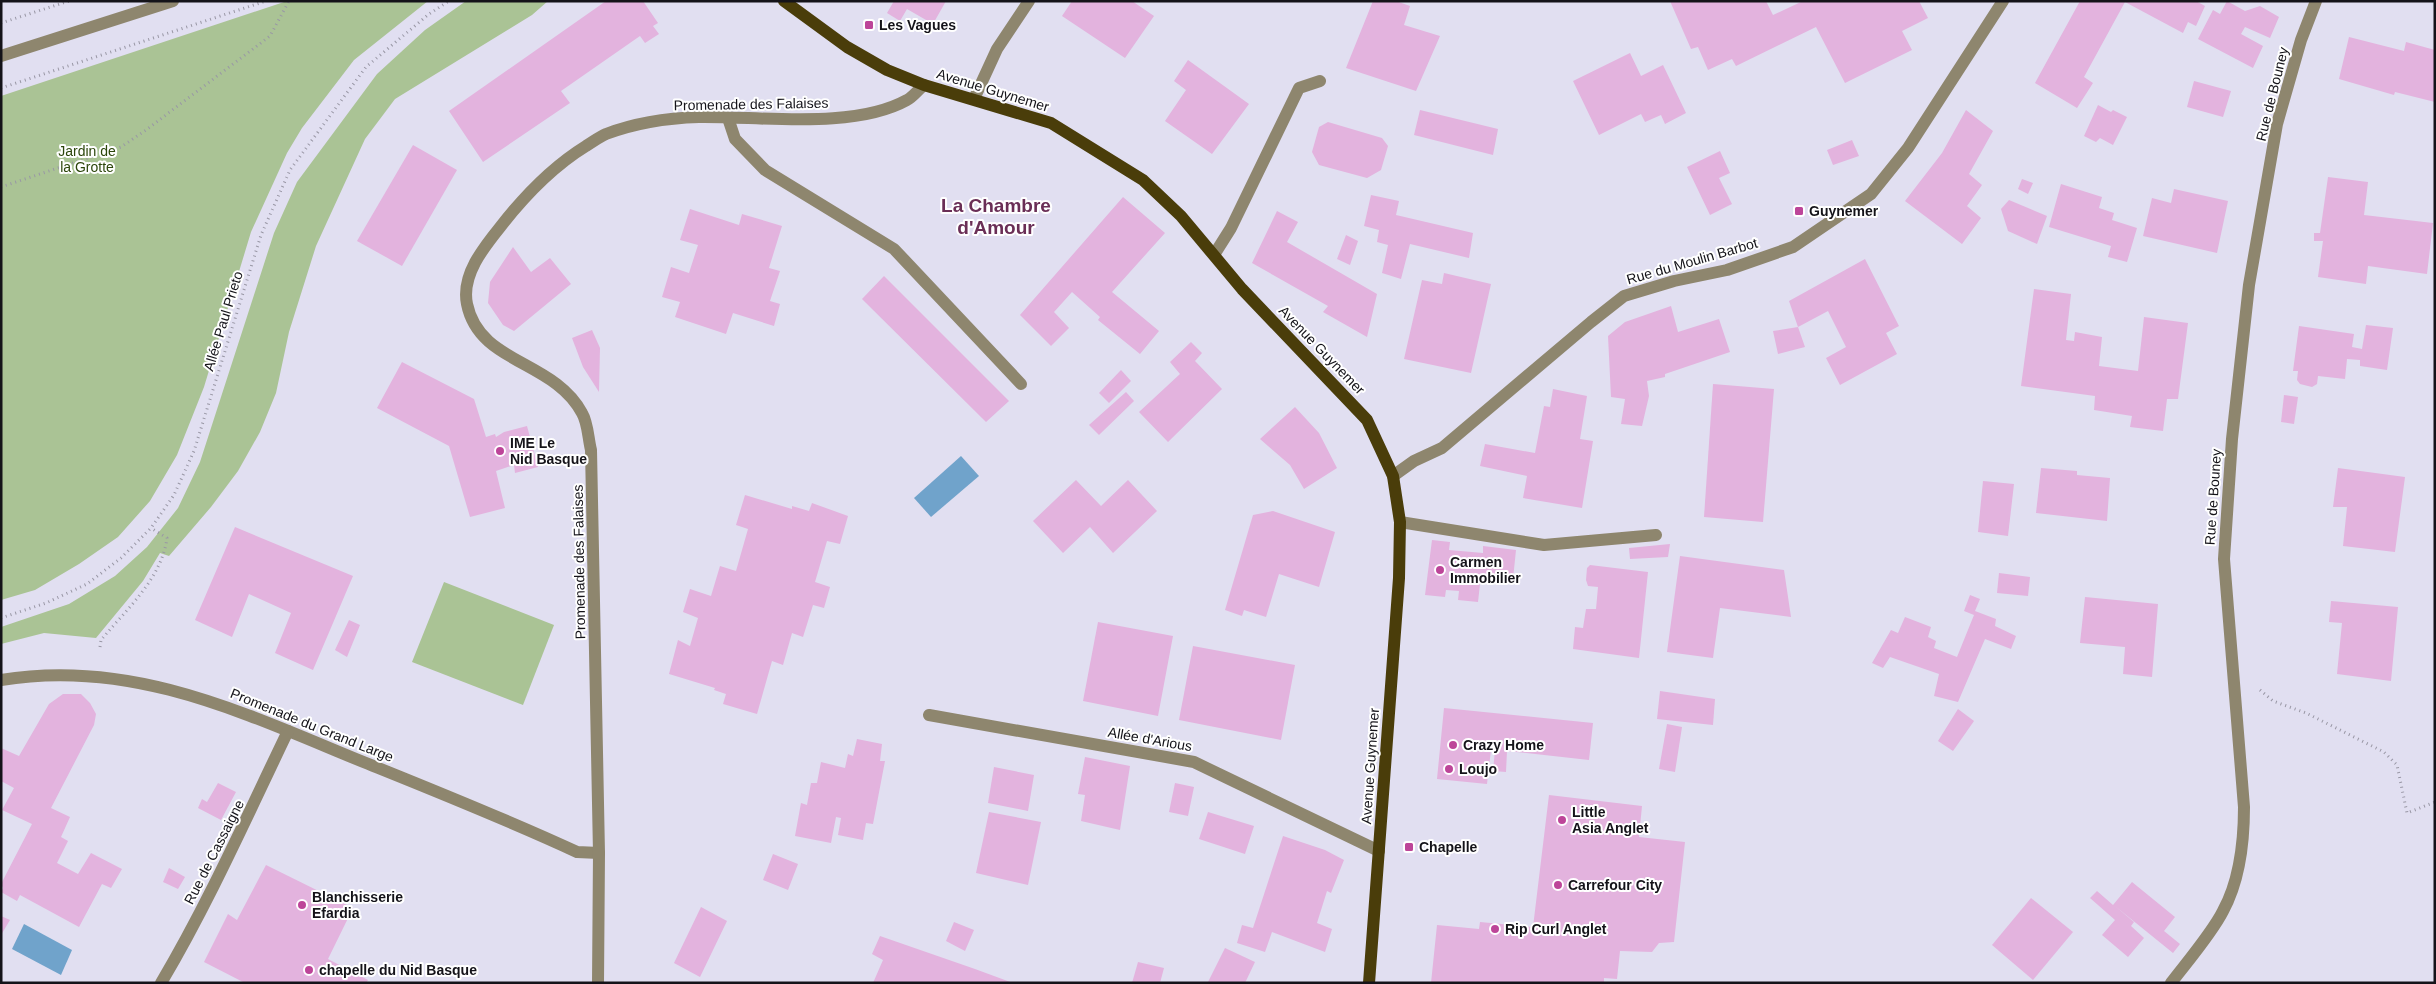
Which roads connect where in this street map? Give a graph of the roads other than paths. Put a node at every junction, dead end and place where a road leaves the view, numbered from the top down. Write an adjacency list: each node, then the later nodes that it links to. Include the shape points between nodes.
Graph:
1 (173, 1): 6 (street)
2 (784, 1): 8 (main road, Avenue Guynemer, via 847,47 887,70)
3 (1029, 1): 9 (street, via 997,50)
4 (2003, 1): 13 (street, Rue du Moulin Barbot, via 1908,148 1871,194 1793,247 1727,270 1624,296 1442,448 1414,461)
5 (2316, 1): 24 (street, Rue de Bouney, via 2301,40 2277,124 2250,286 2232,439 2224,559 2244,834 2236,875 2223,912)
6 (1, 56)
7 (1320, 81): 11 (street, via 1299,88 1231,228)
8 (924, 85): 9 (main road, Avenue Guynemer); 10 (street, Promenade des Falaises, via 907,100 871,114)
9 (974, 99): 11 (main road, Avenue Guynemer, via 1051,123 1143,180 1181,216)
10 (728, 118): 12 (street, via 735,139 765,170 894,249); 20 (street, Promenade des Falaises, via 650,122 604,134 570,156 523,198 472,267 467,285 466,303 476,329 494,348 538,370 568,392 583,414 591,450)
11 (1214, 255): 13 (main road, Avenue Guynemer, via 1242,289 1356,407 1366,420)
12 (1021, 384)
13 (1393, 476): 14 (main road, Avenue Guynemer)
14 (1400, 522): 15 (street, via 1544,544); 19 (main road, Avenue Guynemer)
15 (1656, 535)
16 (1, 680): 18 (street, Promenade du Grand Large, via 35,674 95,676 165,687 230,707)
17 (929, 715): 19 (street, Allée d'Arious, via 1194,762)
18 (288, 731): 20 (street, Promenade du Grand Large, via 577,852); 21 (street, Rue de Cassaigne, via 264,786)
19 (1379, 851): 23 (main road, Avenue Guynemer)
20 (599, 854): 22 (street, Promenade des Falaises)
21 (161, 983)
22 (598, 983)
23 (1369, 983)
24 (2172, 983)

